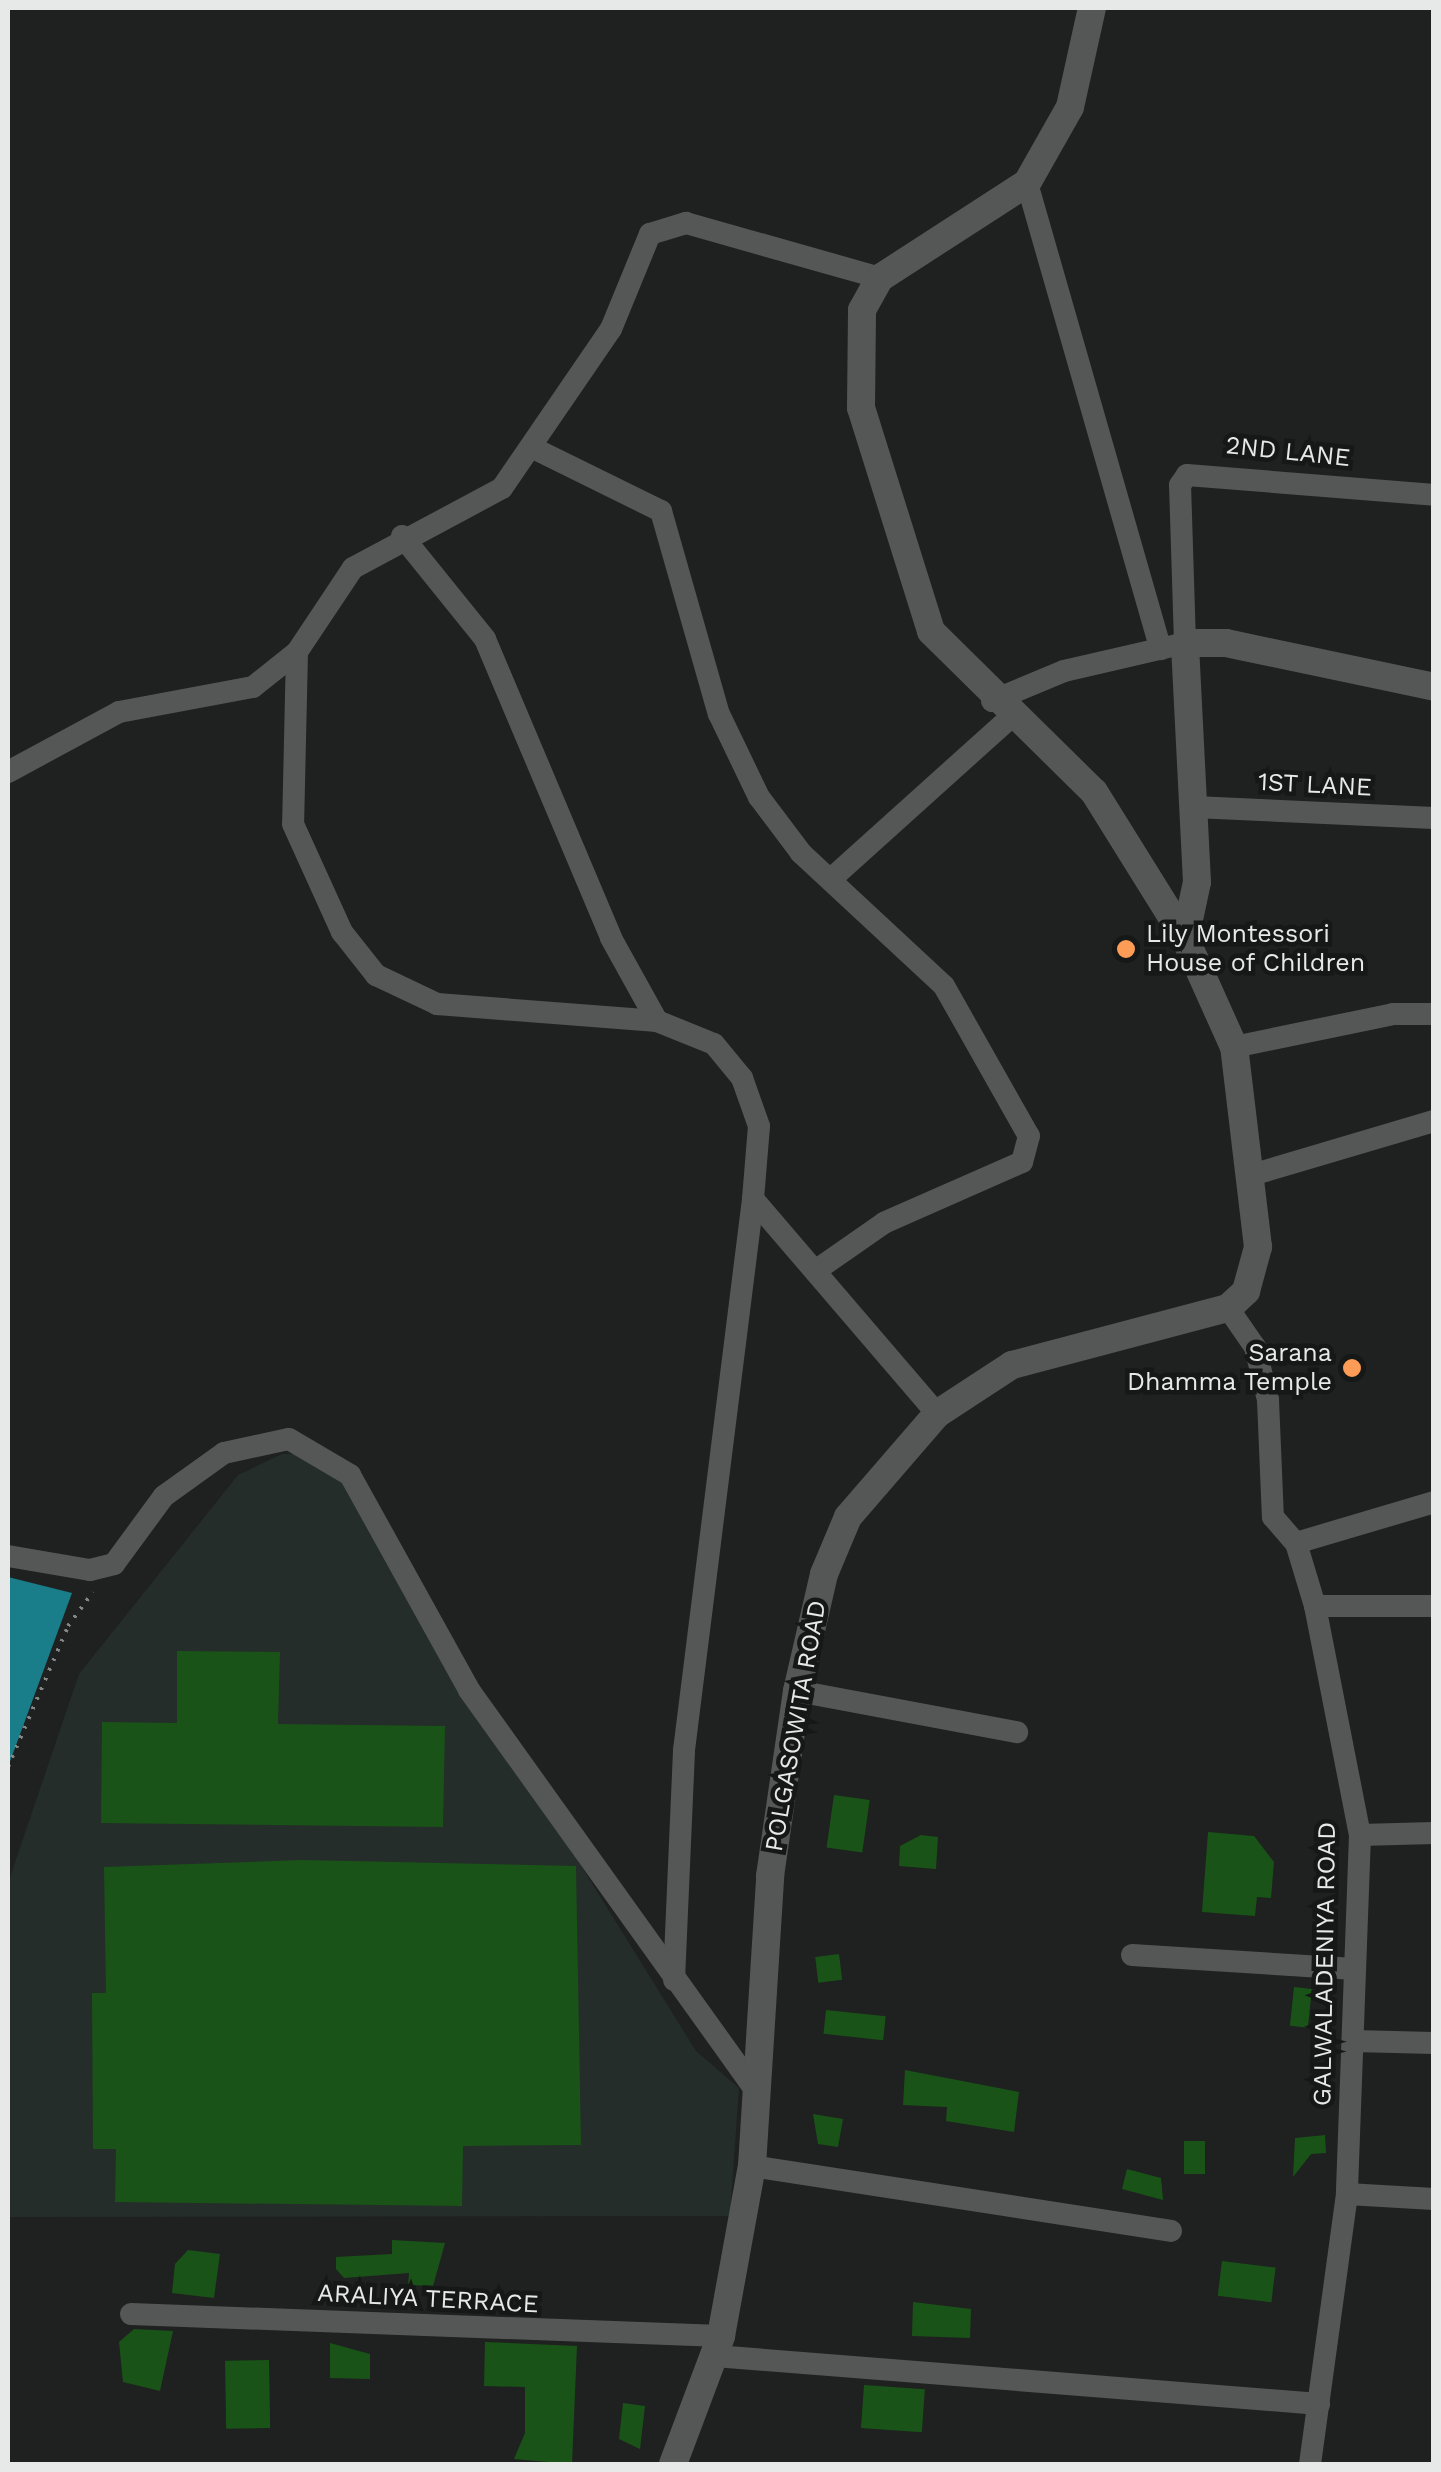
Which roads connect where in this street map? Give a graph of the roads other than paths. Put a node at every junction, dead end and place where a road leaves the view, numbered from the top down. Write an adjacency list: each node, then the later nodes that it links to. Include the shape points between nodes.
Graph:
1 (1092, 8): 2 (street, via 1070,107)
2 (1027, 183): 3 (street); 7 (street)
3 (880, 278): 4 (street, via 736,235 666,225 650,234 610,329); 10 (street, via 856,337 876,465 931,631)
4 (530, 448): 6 (street, via 502,488); 14 (street, via 661,512 719,714 759,797)
5 (1434, 495): 7 (street, 2ND LANE, via 1188,475 1180,485)
6 (402, 536): 8 (street, via 328,594); 17 (street, via 485,639 611,938)
7 (1173, 646): 9 (street, via 1226,643); 10 (street, via 1064,671); 12 (street)
8 (296, 652): 11 (street, via 253,687 119,712); 17 (street, via 293,824 342,932 376,975 436,1004)
9 (1434, 687)
10 (1002, 709): 14 (street); 15 (street, via 1094,792)
11 (8, 772)
12 (1194, 808): 13 (street, 1ST LANE); 15 (street, via 1197,882)
13 (1434, 818)
14 (831, 879): 22 (street, via 944,986 1028,1148 1022,1162 884,1223)
15 (1185, 938): 18 (street)
16 (1434, 1014): 18 (street, via 1392,1014)
17 (657, 1021): 21 (street, via 714,1044 742,1078 759,1126)
18 (1234, 1046): 20 (street)
19 (1434, 1120): 20 (street)
20 (1256, 1174): 23 (street, via 1258,1247 1246,1291)
21 (752, 1198): 22 (street); 36 (street, via 684,1750)
22 (815, 1271): 24 (street)
23 (1228, 1308): 24 (street, POLGASOWITA ROAD, via 1012,1365); 26 (street, GALWALADENIYA ROAD, via 1255,1347 1268,1400 1273,1517)
24 (938, 1414): 30 (street, POLGASOWITA ROAD, via 848,1518 824,1574)
25 (1434, 1502): 26 (street)
26 (1296, 1543): 28 (street, GALWALADENIYA ROAD)
27 (8, 1556): 36 (street, via 90,1570 114,1564 164,1496 224,1452 290,1440 350,1475 469,1690)
28 (1315, 1606): 29 (street); 33 (street, GALWALADENIYA ROAD)
29 (1434, 1606)
30 (798, 1691): 31 (street); 39 (street, POLGASOWITA ROAD, via 770,1876)
31 (1017, 1732)
32 (1434, 1833): 33 (street)
33 (1360, 1835): 35 (street, GALWALADENIYA ROAD)
34 (1132, 1954): 35 (street)
35 (1355, 1969): 37 (street, GALWALADENIYA ROAD)
36 (674, 1980): 39 (street)
37 (1353, 2041): 38 (street); 41 (street, GALWALADENIYA ROAD)
38 (1434, 2043)
39 (757, 2092): 40 (street, POLGASOWITA ROAD)
40 (752, 2166): 43 (street); 45 (street, POLGASOWITA ROAD)
41 (1347, 2194): 42 (street); 46 (street, GALWALADENIYA ROAD)
42 (1434, 2199)
43 (1171, 2231)
44 (131, 2314): 45 (street, ARALIYA TERRACE)
45 (718, 2346): 46 (street, ARALIYA TERRACE); 47 (street, POLGASOWITA ROAD)
46 (1318, 2404): 48 (street, GALWALADENIYA ROAD)
47 (673, 2464)
48 (1310, 2464)

